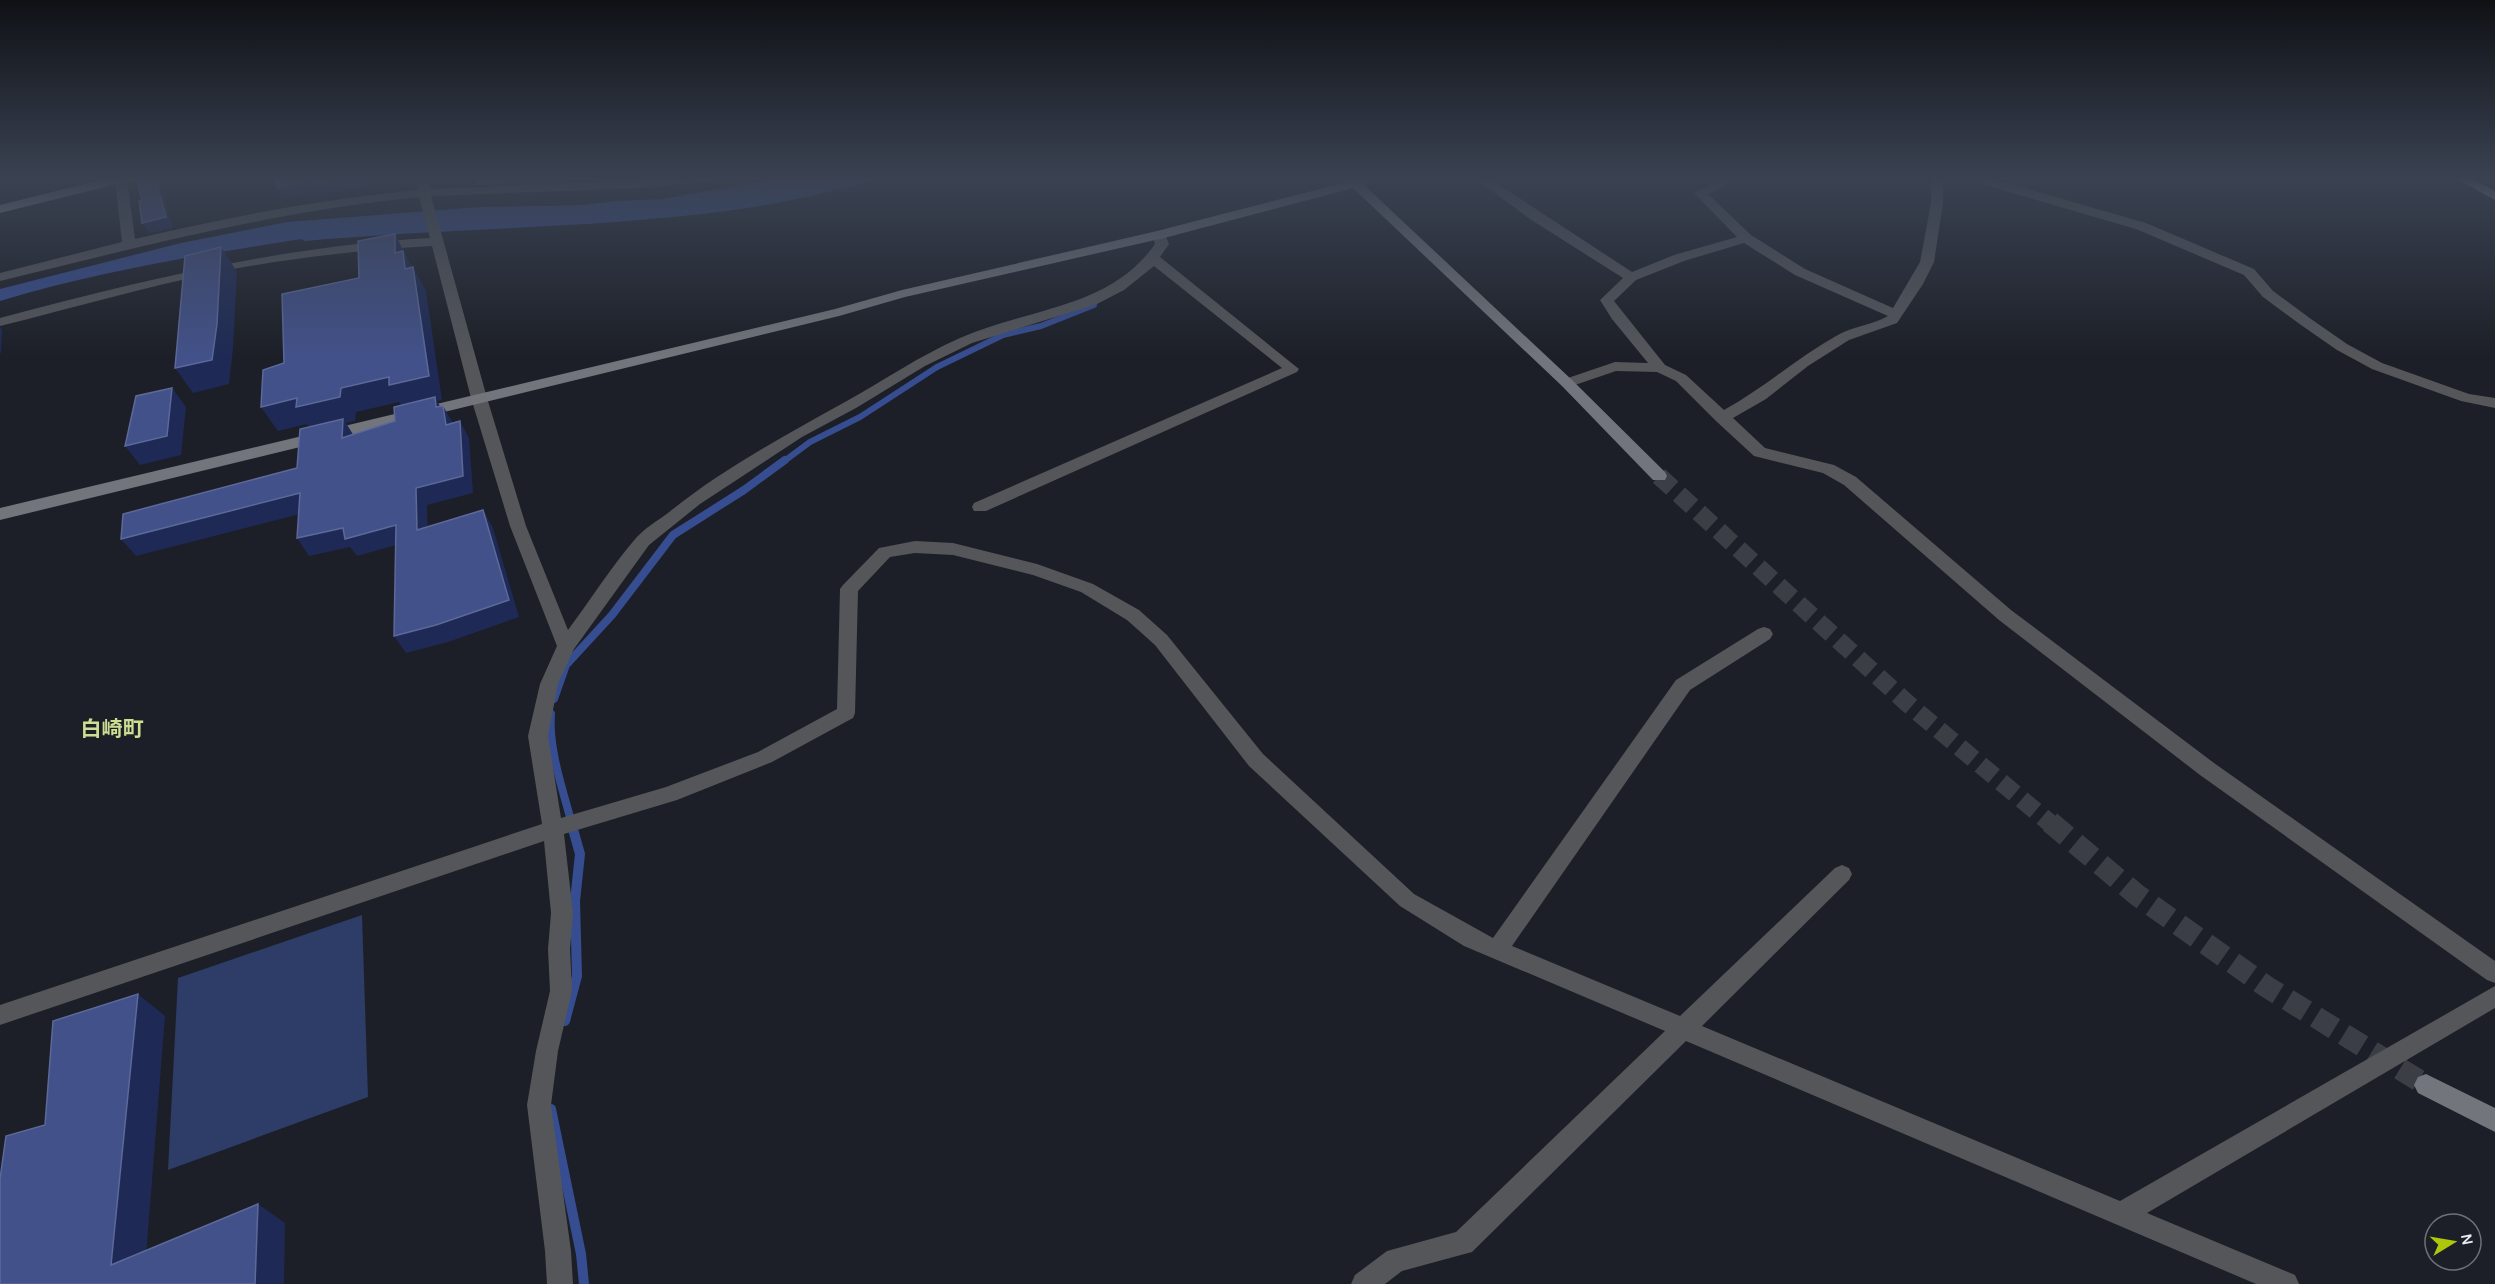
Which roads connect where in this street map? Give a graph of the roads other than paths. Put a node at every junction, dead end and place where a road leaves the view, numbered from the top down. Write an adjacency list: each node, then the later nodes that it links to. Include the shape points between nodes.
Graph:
1 (128, 237): 11 (street)
2 (156, 237): 11 (street)
3 (1151, 237): 19 (street)
4 (1160, 237): 12 (street, via 1162,244)
5 (1411, 237): 18 (street)
6 (1567, 237): 14 (street)
7 (1931, 237): 15 (street, via 1927,262)
8 (2167, 237): 20 (street, via 2249,272 2268,294 2351,352 2402,377)
9 (1746, 238): 14 (street); 15 (street, via 1800,272)
10 (437, 239): 16 (street, via 272,257 139,285); 19 (street)
11 (129, 244): 13 (street)
12 (1152, 258): 23 (street, via 1293,369); 26 (street, via 1119,287 1092,301 976,337 920,363 797,433 694,500 643,541)
13 (0, 277)
14 (1631, 277): 17 (street, via 1607,300)
15 (1896, 314): 21 (street, via 1892,320 1844,337 1761,396)
16 (0, 322)
17 (1660, 368): 18 (street, via 1615,366); 21 (street, via 1681,378)
18 (1567, 383): 22 (street)
19 (479, 398): 24 (street); 26 (street, via 518,526)
20 (2495, 403)
21 (1721, 418): 30 (street, via 1760,452 1828,469 1850,481 2005,615 2198,762)
22 (1659, 476)
23 (980, 507)
24 (0, 514)
25 (1764, 634): 29 (street, via 1683,685)
26 (566, 646): 27 (street, via 549,684 538,736)
27 (553, 829): 29 (street, via 670,794 765,757 846,713 849,589 885,552 915,547 952,549 1047,573 1087,588 1133,615 1161,640 1256,760 1407,900 1472,939); 32 (street); 37 (street, via 562,913 561,991 539,1105)
28 (1842, 874): 33 (street)
29 (1497, 949): 33 (street)
30 (2495, 973)
31 (2495, 996): 36 (street)
32 (0, 1016)
33 (1684, 1028): 36 (street); 38 (street, via 1463,1244 1396,1260)
34 (2427, 1085): 35 (street)
35 (2495, 1120)
36 (2123, 1213): 39 (street)
37 (560, 1284)
38 (1364, 1284)
39 (2286, 1284)

